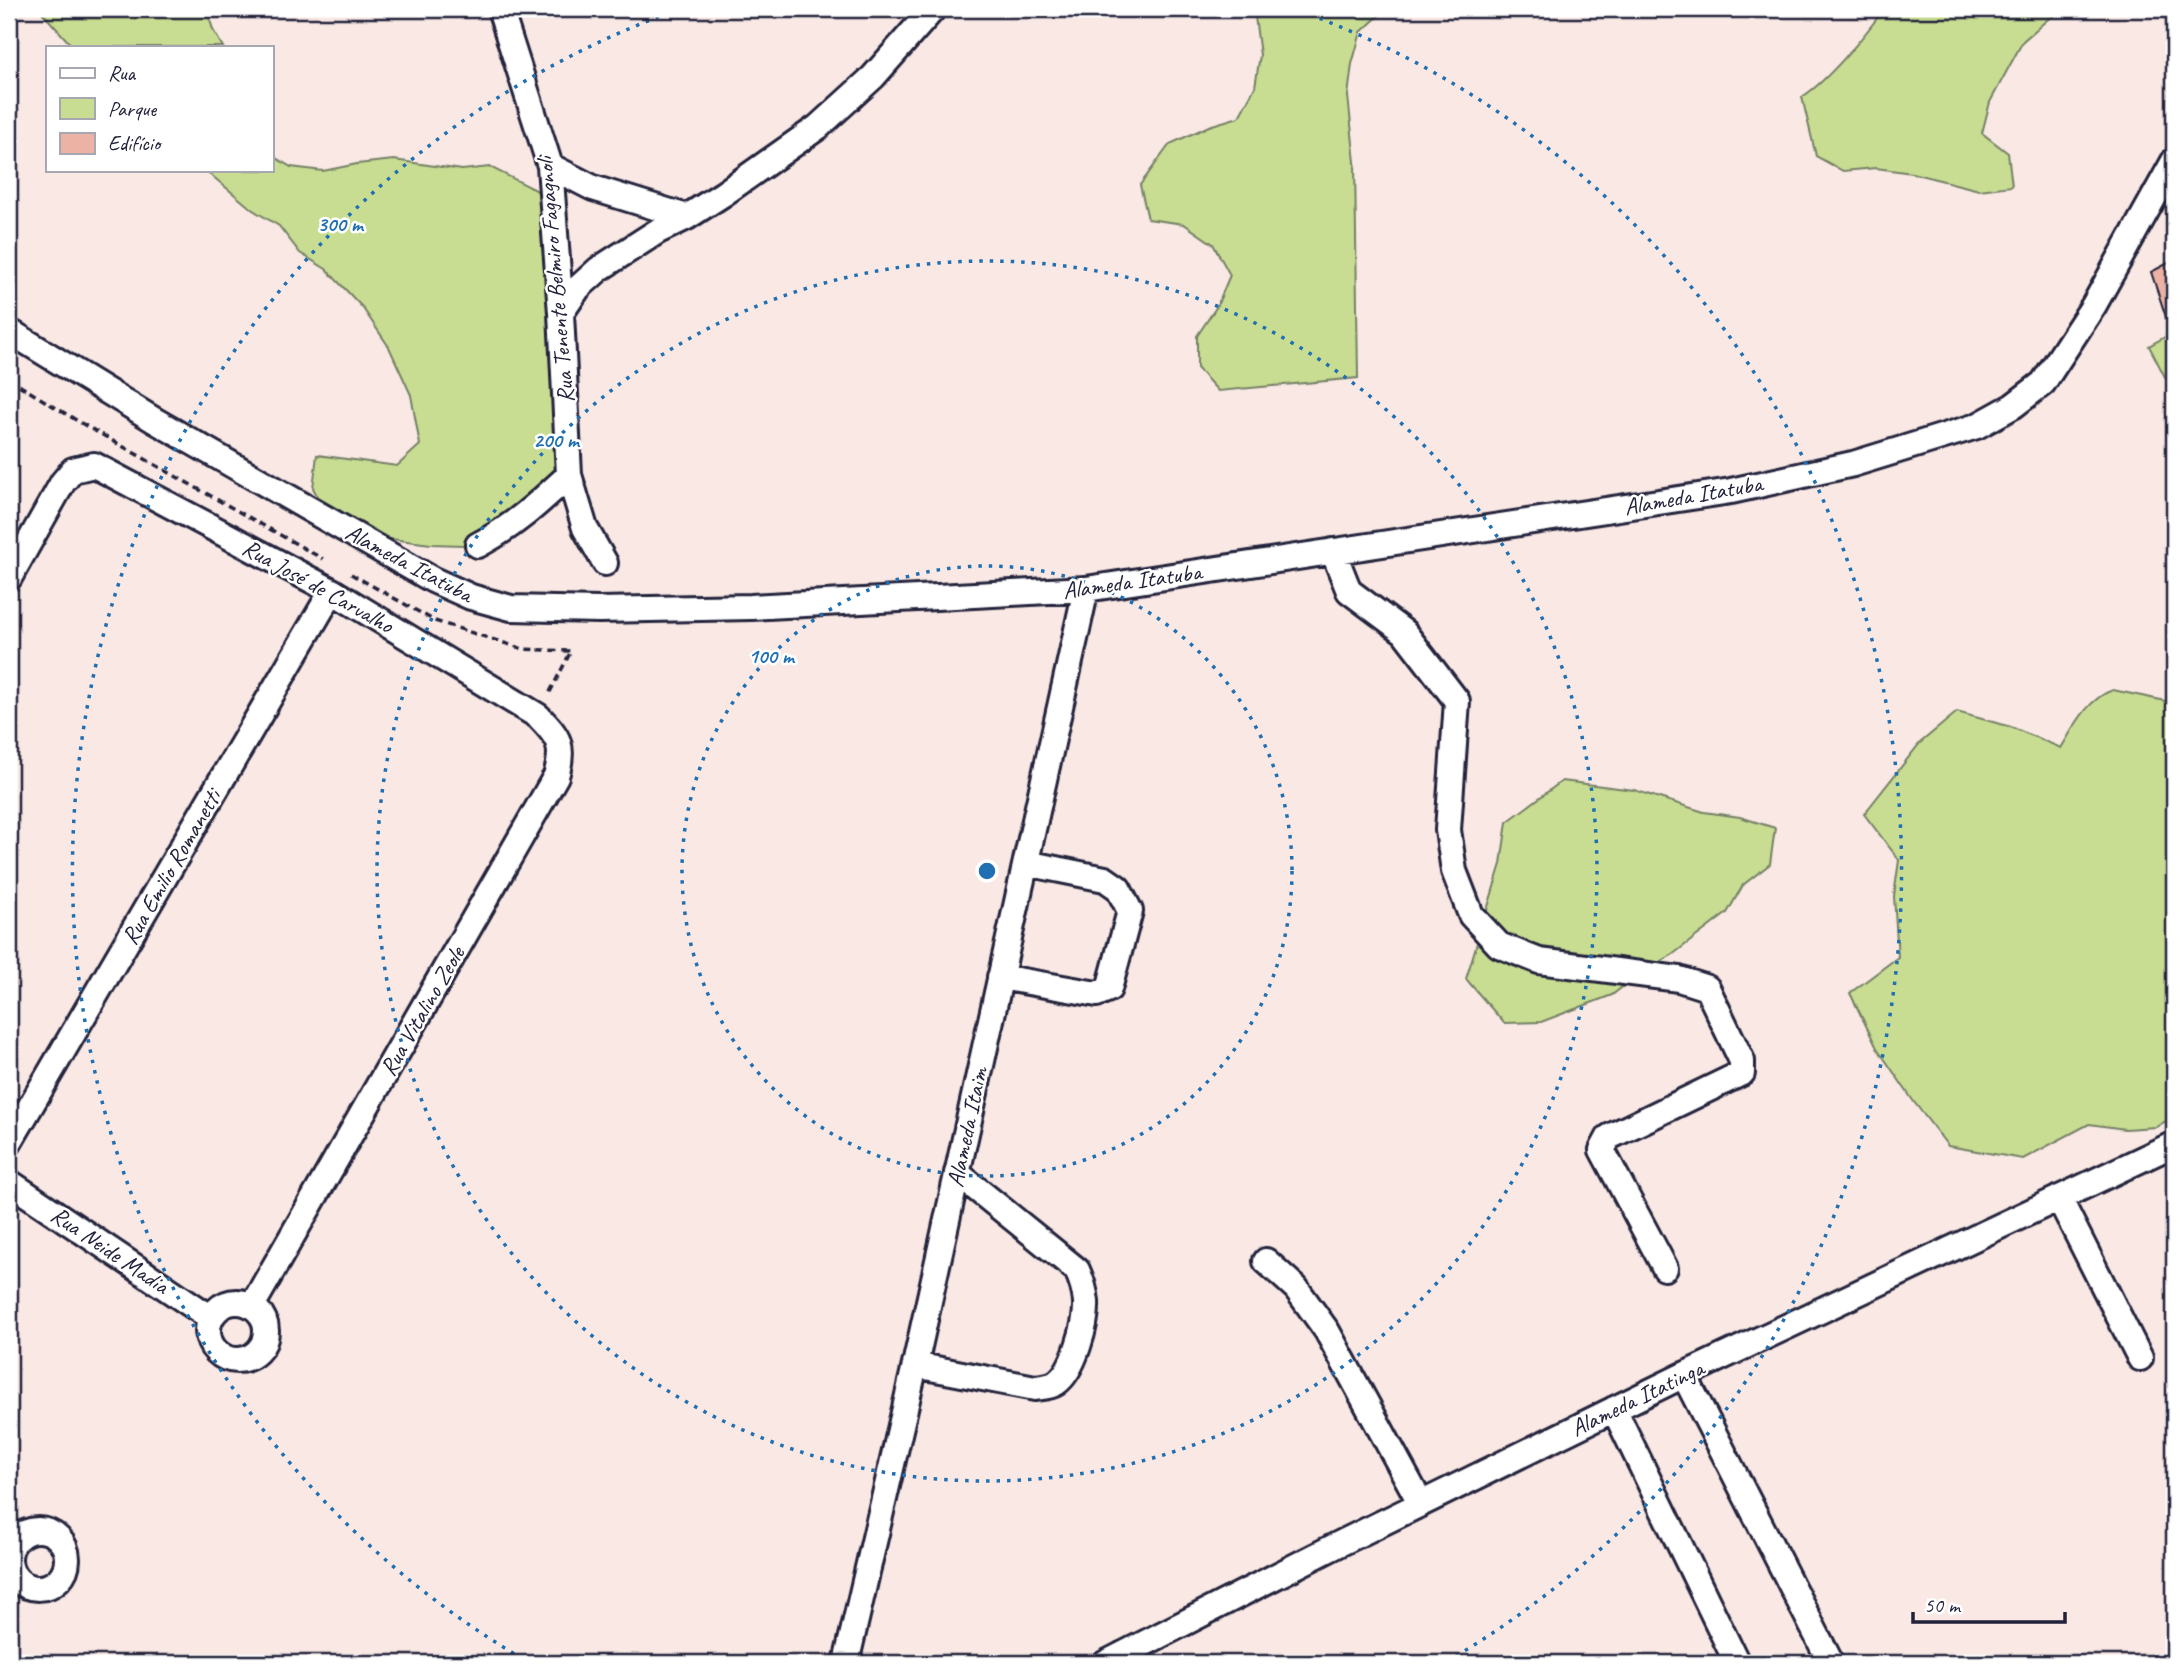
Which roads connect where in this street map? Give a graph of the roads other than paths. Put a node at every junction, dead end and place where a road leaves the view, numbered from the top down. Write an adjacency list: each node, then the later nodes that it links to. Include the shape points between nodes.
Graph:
1 (500, 9): 4 (street, Rua Tenente Belmiro Fagagnoli)
2 (933, 9): 5 (street, via 873,77 818,127)
3 (2174, 160): 10 (street, Alameda Itatuba, via 2094,305 2043,383 1977,426 1853,464 1731,491)
4 (550, 166): 5 (street, via 593,188); 6 (street, Rua Tenente Belmiro Fagagnoli)
5 (687, 217): 6 (street, via 599,269)
6 (561, 313): 8 (street, Rua Tenente Belmiro Fagagnoli)
7 (9, 331): 14 (street, Alameda Itatuba, via 154,421 433,580 511,608 751,607)
8 (569, 475): 9 (street, via 537,506); 11 (street, Rua Tenente Belmiro Fagagnoli, via 585,528)
9 (478, 545)
10 (1333, 551): 14 (street, Alameda Itatuba); 24 (street, via 1349,591 1404,632 1457,701 1448,830 1454,871 1471,915 1499,945 1539,961 1679,979 1707,988 1742,1062 1742,1073 1609,1137 1602,1150)
11 (605, 563)
12 (9, 578): 13 (street, Rua José de Carvalho, via 63,482 73,470 94,465)
13 (337, 580): 15 (street, Rua José de Carvalho); 18 (street, Rua Emilio Romanetti)
14 (1086, 589): 16 (street, Alameda Itaim)
15 (538, 716): 25 (street, Rua Vitalino Zeole, via 559,740 562,757 556,776)
16 (1026, 863): 17 (street, Alameda Itaim); 17 (street, via 1105,880 1118,888 1130,911 1109,989 1097,994)
17 (1000, 977): 20 (street, Alameda Itaim)
18 (9, 1143)
19 (2174, 1144): 22 (street, Alameda Itatinga)
20 (957, 1173): 28 (street, Alameda Itaim); 28 (street, via 1077,1270 1086,1304 1082,1326 1067,1373 1054,1385 1035,1388)
21 (9, 1182): 26 (street, Rua Neide Madia)
22 (2059, 1198): 27 (street); 29 (street, Alameda Itatinga)
23 (1266, 1261): 31 (street, via 1296,1288 1327,1331)
24 (1665, 1268)
25 (252, 1306): 26 (street, via 234,1302 216,1310); 26 (street, via 265,1320 267,1330 262,1348 246,1360 218,1354 212,1347 208,1338)
26 (211, 1318)
27 (2140, 1358)
28 (915, 1365): 32 (street, Alameda Itaim)
29 (1684, 1375): 30 (street, Alameda Itatinga); 35 (street)
30 (1614, 1409): 31 (street, Alameda Itatinga); 34 (street)
31 (1421, 1504): 33 (street, Alameda Itatinga)
32 (846, 1663)
33 (1106, 1663)
34 (1737, 1663)
35 (1831, 1663)

